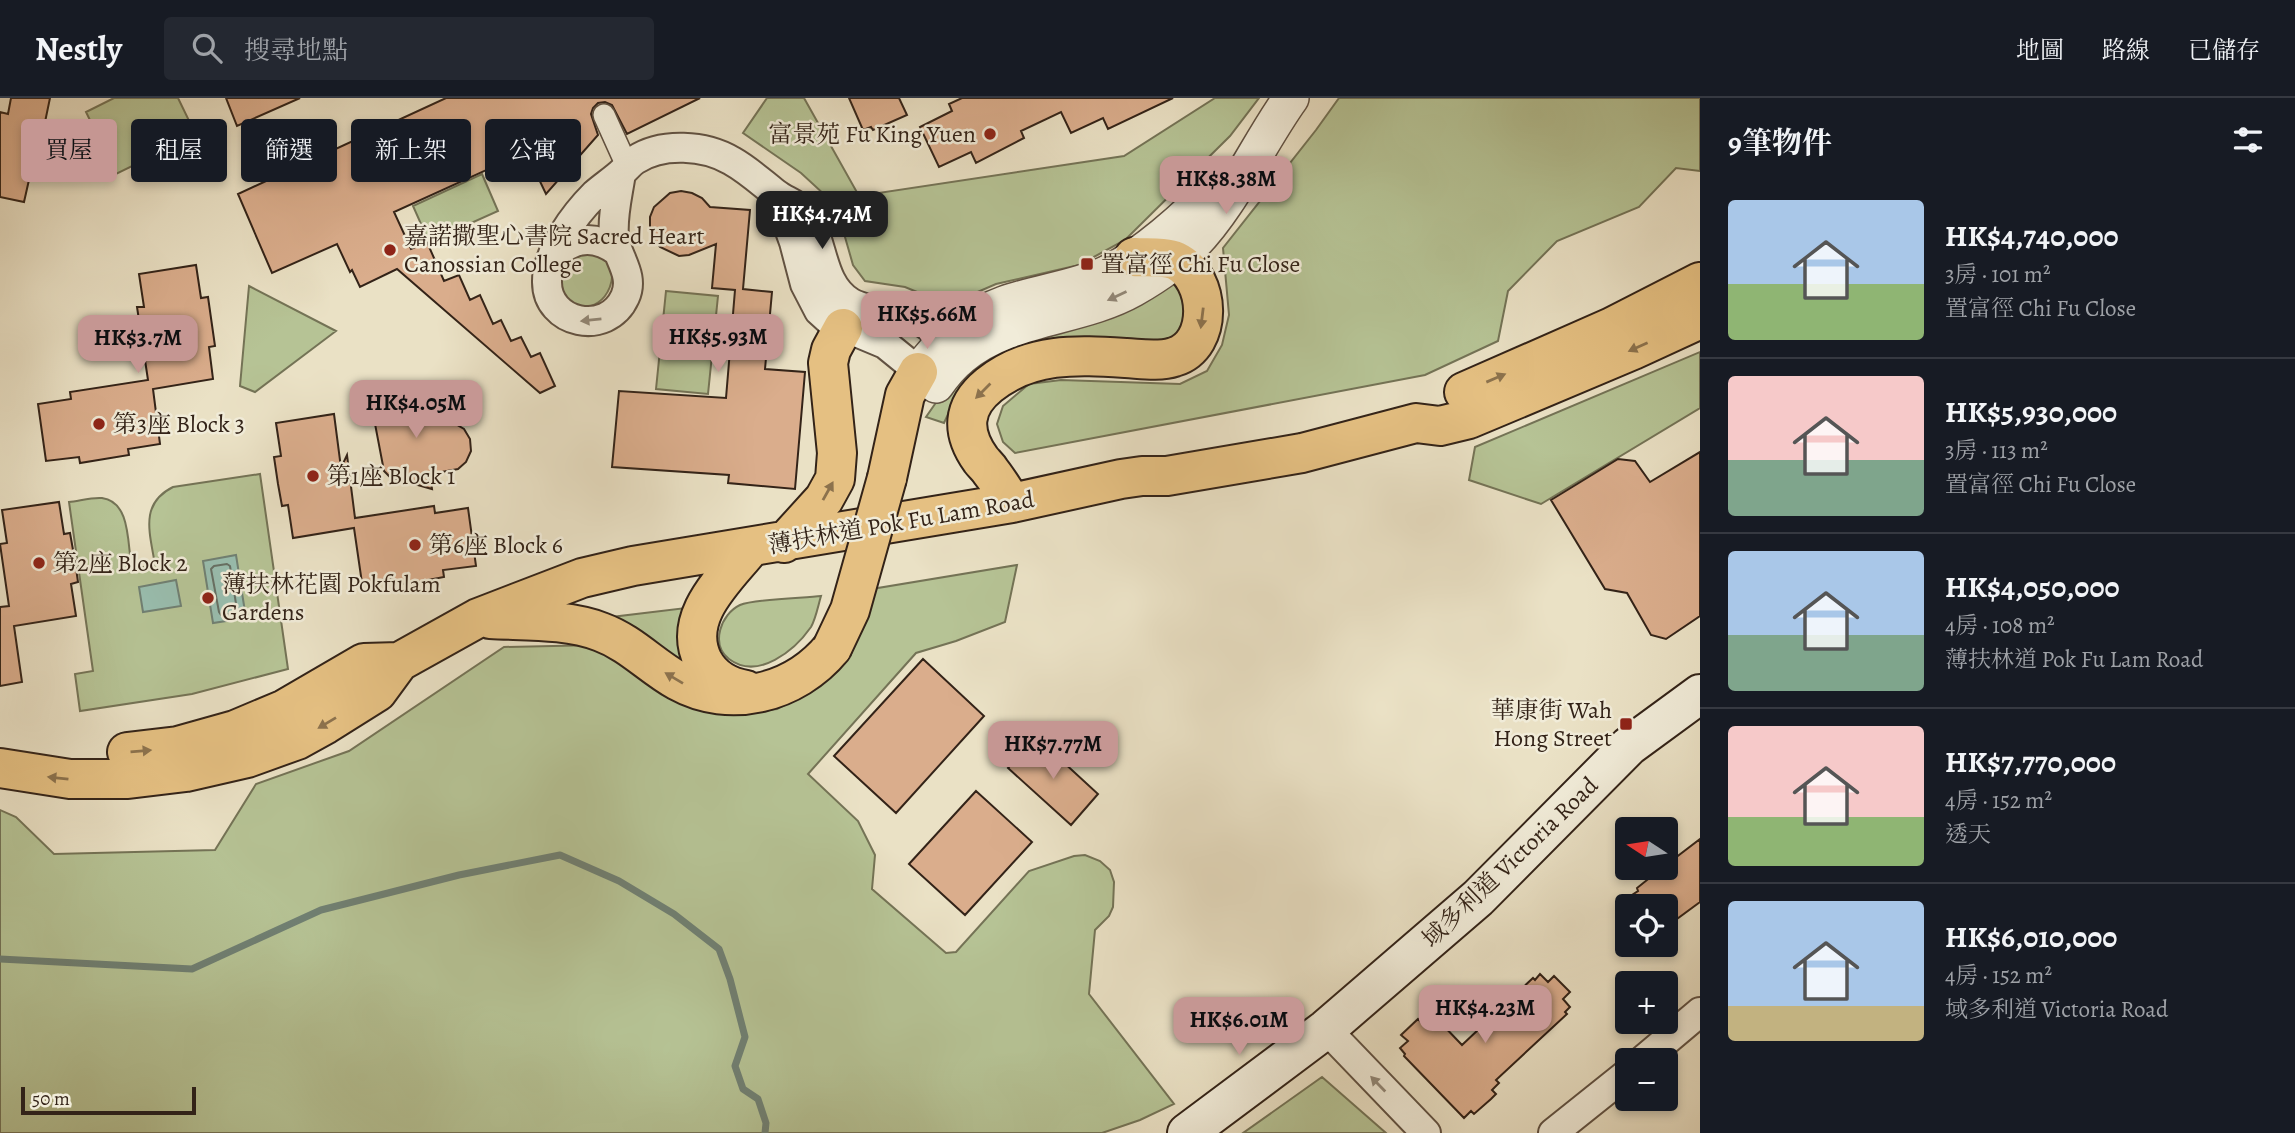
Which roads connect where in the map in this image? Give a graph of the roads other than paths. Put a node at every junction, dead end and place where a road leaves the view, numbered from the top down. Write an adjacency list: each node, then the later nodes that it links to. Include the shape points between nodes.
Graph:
1 (1281, 112): 5 (street, via 1196,206); 7 (street, via 1203,232)
2 (604, 115): 3 (street)
3 (624, 170): 4 (street, via 614,224); 6 (street, via 580,211); 9 (street, via 666,148 691,148 730,159 777,195 808,291 819,311 830,321)
4 (617, 251): 6 (street, via 587,239 560,249); 6 (street, one-way to 6, via 627,272 624,298 607,317 594,321 569,318 550,299 547,274)
5 (1134, 257): 7 (main road); 11 (street, via 1106,274 981,314)
6 (551, 260)
7 (1175, 260): 11 (street, one-way to 11, via 1120,295 983,343); 14 (main road, one-way to 14, via 1193,277 1203,303 1200,329 1182,354 1163,359 1071,355 1040,360 996,379 971,406 968,437)
8 (1700, 282): 13 (main road, 薄扶林道 Pok Fu Lam Road, one-way to 8, via 1433,405 1612,327)
9 (856, 319): 11 (street, via 886,309 903,313 922,320); 12 (street); 15 (main road, one-way to 9, via 824,499 835,479 828,363 831,350)
10 (1700, 319): 13 (main road, 薄扶林道 Pok Fu Lam Road, one-way to 13, via 1469,419 1440,426)
11 (954, 348): 12 (street)
12 (927, 378): 18 (main road, bridge, via 905,395 850,610 832,648 799,678)
13 (1416, 423): 14 (main road, 薄扶林道 Pok Fu Lam Road, via 1302,453 1167,476 1121,479)
14 (1012, 503): 15 (main road, 薄扶林道 Pok Fu Lam Road)
15 (767, 545): 16 (main road, 薄扶林道 Pok Fu Lam Road, via 582,578); 18 (main road, via 706,604 697,643 715,676 735,688)
16 (478, 618): 17 (main road, 薄扶林道 Pok Fu Lam Road); 18 (main road, one-way to 16, via 726,696 694,689 626,643 594,629)
17 (398, 662): 20 (main road, 薄扶林道 Pok Fu Lam Road, one-way to 17, via 90,753 178,746 261,720 364,663); 21 (main road, 薄扶林道 Pok Fu Lam Road, one-way to 21, via 377,692 297,740 247,758 128,779 70,779)
18 (762, 692)
19 (1700, 694): 23 (main road, 域多利道 Victoria Road, via 1629,746 1478,898)
20 (0, 742)
21 (0, 768)
22 (1700, 1012): 24 (street)
23 (1326, 1029): 26 (main road, 域多利道 Victoria Road); 27 (street, one-way to 23)
24 (1657, 1048)
25 (1615, 1083): 28 (street)
26 (1187, 1133)
27 (1426, 1133)
28 (1553, 1133)

